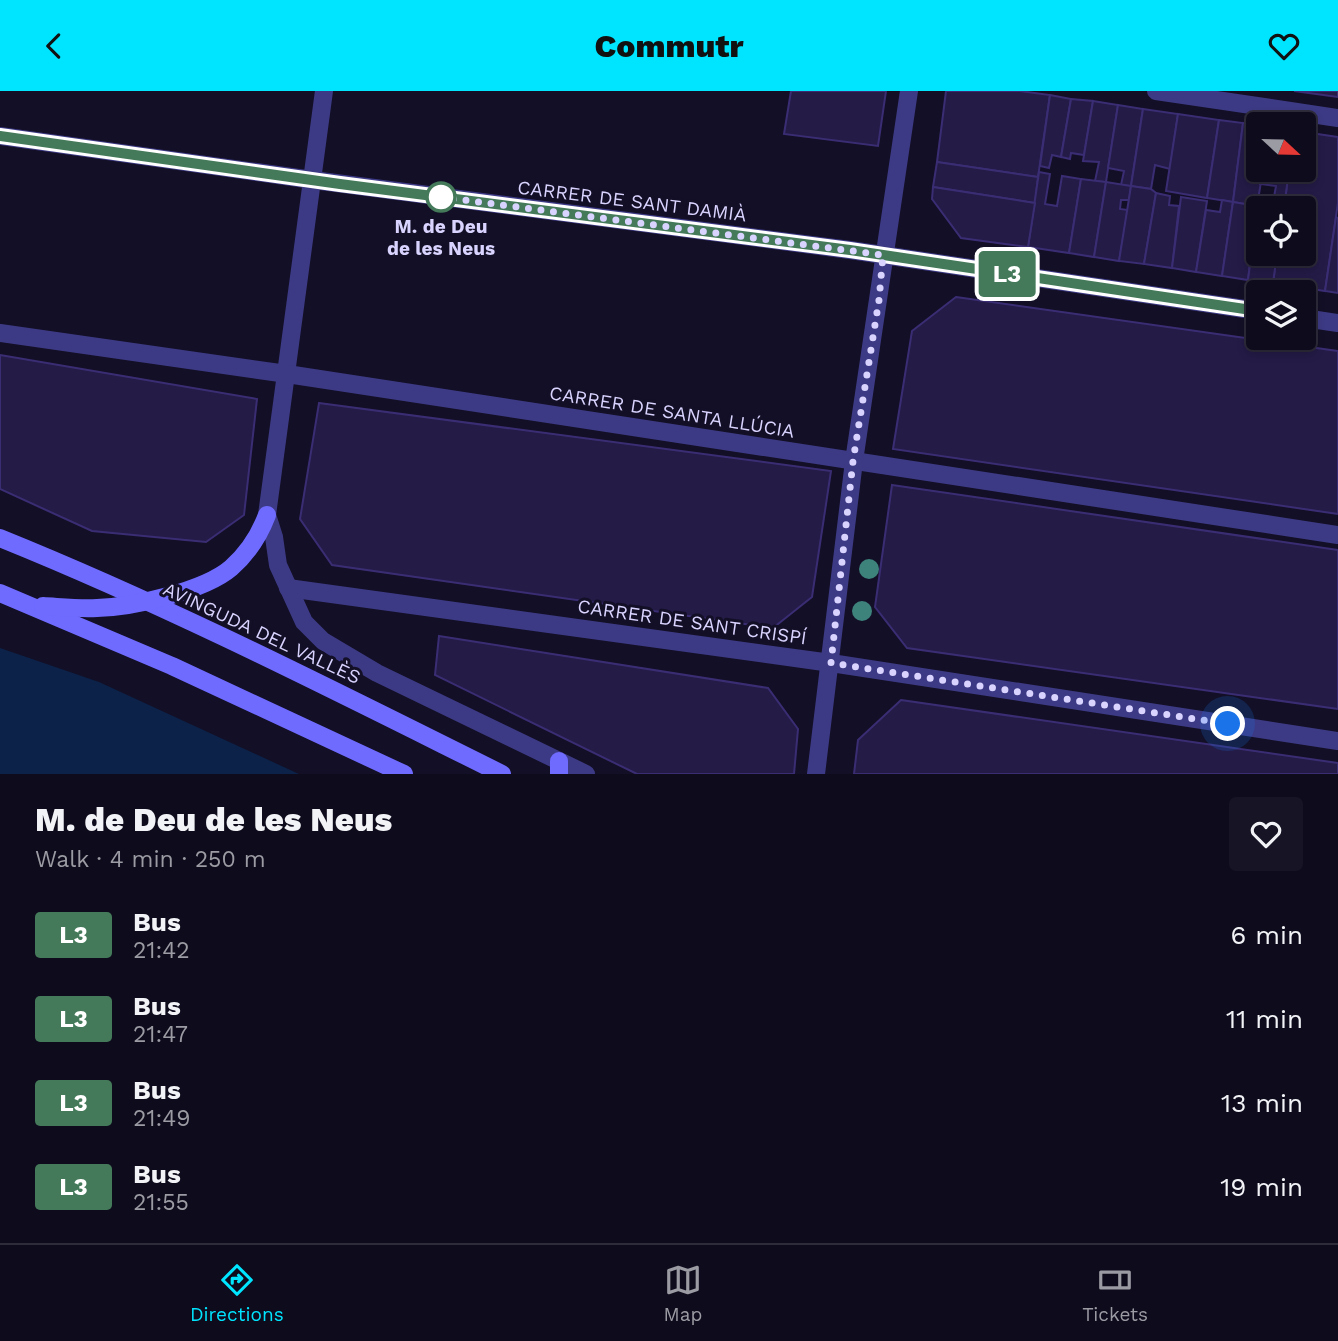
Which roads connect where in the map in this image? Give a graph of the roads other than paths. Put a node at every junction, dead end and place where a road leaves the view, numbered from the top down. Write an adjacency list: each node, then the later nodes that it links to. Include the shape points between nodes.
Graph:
1 (324, 91): 6 (street)
2 (909, 91): 7 (street)
3 (1156, 91): 4 (street)
4 (1338, 118)
5 (0, 136): 6 (street, CARRER DE SANT DAMIÀ)
6 (313, 180): 7 (street, CARRER DE SANT DAMIÀ); 12 (street)
7 (883, 255): 8 (street, CARRER DE SANT DAMIÀ); 13 (street)
8 (1246, 309)
9 (1316, 320): 10 (street)
10 (1338, 323)
11 (0, 333): 12 (street, CARRER DE SANTA LLÚCIA)
12 (287, 374): 13 (street, CARRER DE SANTA LLÚCIA); 14 (street)
13 (853, 461): 15 (street, CARRER DE SANTA LLÚCIA); 21 (street)
14 (267, 515): 17 (street, AVINGUDA DEL VALLÈS); 19 (main road, via 259,535 228,570)
15 (1338, 535)
16 (0, 538): 19 (main road, AVINGUDA DEL VALLÈS)
17 (288, 588): 21 (street, CARRER DE SANT CRISPÍ); 23 (street, AVINGUDA DEL VALLÈS, via 304,622 323,641)
18 (0, 593): 20 (main road)
19 (146, 602): 20 (main road, via 98,608); 25 (main road, AVINGUDA DEL VALLÈS)
20 (29, 605): 24 (main road)
21 (831, 663): 22 (street, CARRER DE SANT CRISPÍ); 27 (street)
22 (1338, 741)
23 (559, 768): 26 (street, AVINGUDA DEL VALLÈS)
24 (404, 774)
25 (502, 774)
26 (586, 774)
27 (816, 774)

